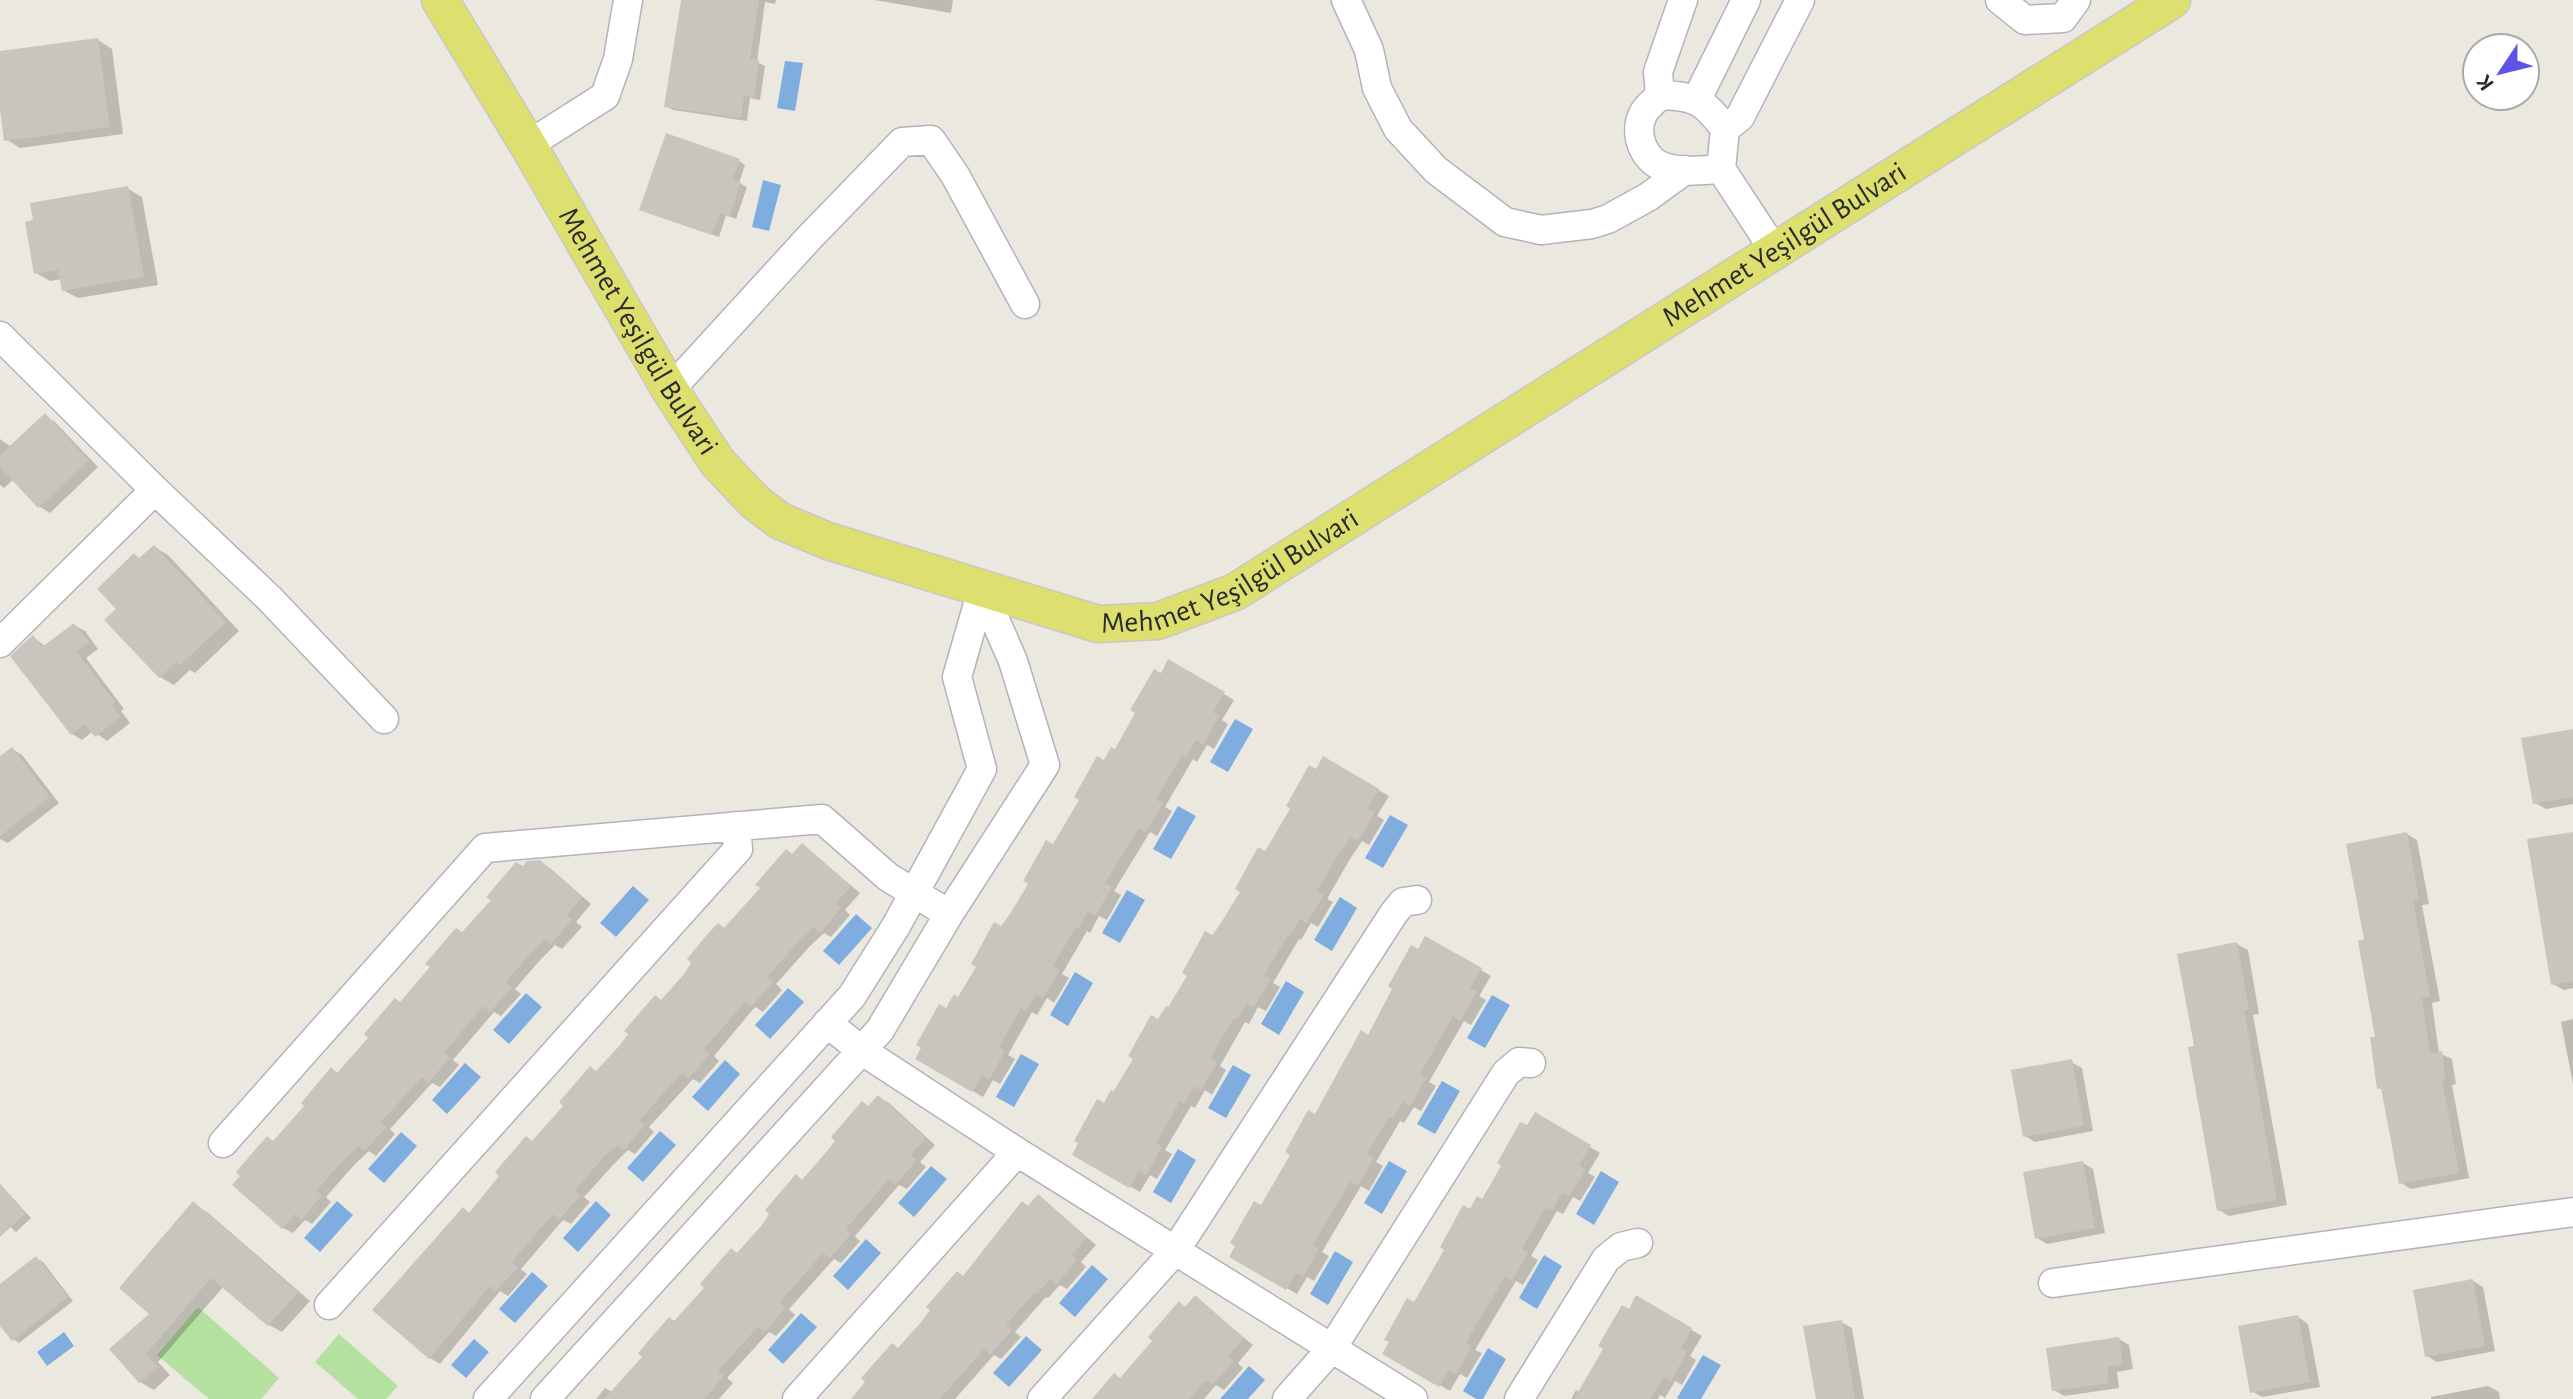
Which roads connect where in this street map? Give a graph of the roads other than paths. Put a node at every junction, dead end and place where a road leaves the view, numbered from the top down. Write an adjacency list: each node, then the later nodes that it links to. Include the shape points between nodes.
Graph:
1 (440, 0): 13 (main road, Mehmet Yeşilgül Bulvari)
2 (628, 0): 13 (street, via 618,59 605,96)
3 (1346, 0): 15 (street, via 1369,50 1377,88 1398,129 1436,170 1505,222 1541,230 1592,224 1636,204)
4 (1683, 0): 10 (street, via 1658,72)
5 (1746, 0): 11 (street)
6 (1800, 0): 12 (street, via 1740,117)
7 (2000, 0): 8 (street, via 2025,20 2063,18)
8 (2076, 0)
9 (2172, 0): 16 (main road, Mehmet Yeşilgül Bulvari)
10 (1660, 95): 11 (street); 15 (street, via 1643,113 1643,148 1653,163)
11 (1696, 101): 12 (street, via 1708,106)
12 (1725, 129): 14 (street)
13 (528, 145): 19 (main road, Mehmet Yeşilgül Bulvari)
14 (1721, 169): 15 (street); 16 (street)
15 (1685, 170)
16 (1774, 250): 21 (main road, Mehmet Yeşilgül Bulvari, via 1235,592 1158,621 1098,624)
17 (1025, 304): 19 (street, via 931,140 902,142)
18 (0, 336): 20 (street)
19 (670, 390): 21 (main road, Mehmet Yeşilgül Bulvari, via 718,463 780,521)
20 (155, 490): 22 (street); 23 (street, via 269,598)
21 (982, 590): 25 (street, via 957,677 982,769); 27 (street, via 1013,661 1045,765)
22 (0, 643)
23 (384, 719)
24 (736, 826): 25 (street, via 822,819); 33 (street, via 485,848); 39 (street, via 738,849)
25 (913, 892): 27 (street); 28 (street)
26 (1417, 900): 37 (street, via 1403,902 1394,913)
27 (949, 914): 29 (street)
28 (852, 996): 29 (street); 30 (street)
29 (885, 1022): 31 (street)
30 (827, 1023): 31 (street); 41 (street)
31 (861, 1050): 34 (street); 42 (street)
32 (1531, 1063): 40 (street, via 1519,1062 1506,1073)
33 (223, 1143)
34 (1017, 1152): 37 (street); 43 (street)
35 (2573, 1212): 38 (street)
36 (1638, 1243): 47 (street, via 1621,1247 1606,1259)
37 (1175, 1251): 40 (street); 44 (street)
38 (2053, 1283)
39 (329, 1305)
40 (1332, 1348): 45 (street); 46 (street)
41 (488, 1399)
42 (545, 1399)
43 (797, 1399)
44 (1042, 1399)
45 (1287, 1399)
46 (1413, 1399)
47 (1519, 1399)

